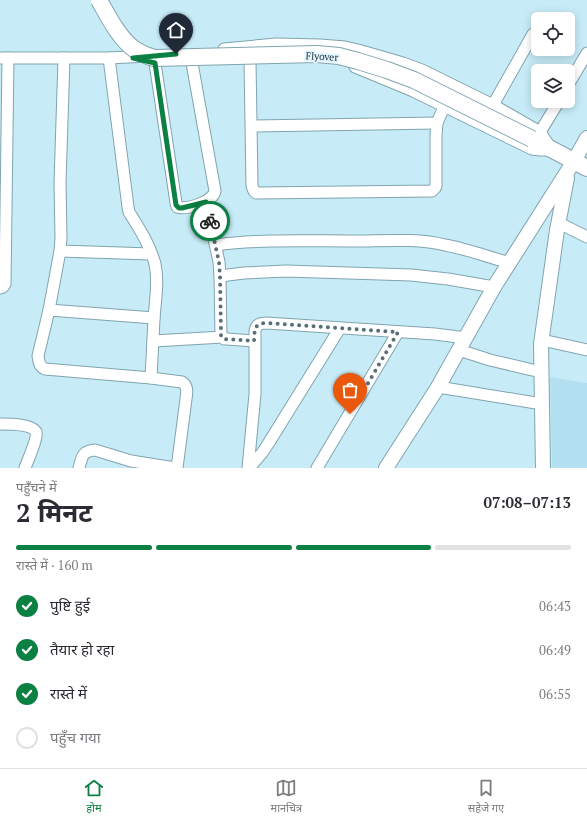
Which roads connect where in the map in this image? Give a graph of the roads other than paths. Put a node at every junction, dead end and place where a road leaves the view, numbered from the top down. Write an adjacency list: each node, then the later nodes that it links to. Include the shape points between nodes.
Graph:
1 (99, 0): 17 (main road, Flyover, bridge, via 107,15 134,49 154,58 317,54 339,56 414,80)
2 (531, 38): 12 (street)
3 (587, 53): 11 (street)
4 (4, 58): 5 (street); 30 (street, via 5,284)
5 (64, 58): 6 (street); 25 (street)
6 (108, 58): 7 (street); 26 (street, via 129,212)
7 (133, 58): 9 (street); 12 (street, via 276,44 345,47 413,66)
8 (250, 61): 10 (street); 13 (street, via 313,59 341,63); 16 (street)
9 (155, 63): 10 (street); 21 (street, via 176,205 182,208)
10 (192, 63): 21 (street, via 215,191 214,197)
11 (575, 73)
12 (493, 105): 17 (street)
13 (444, 106): 15 (street); 19 (street, via 532,150)
14 (554, 108): 17 (street)
15 (438, 123): 16 (street); 16 (street, via 436,186 432,191 256,193 252,186)
16 (252, 126)
17 (536, 136): 19 (main road, Flyover)
18 (587, 138): 20 (street)
19 (552, 150): 20 (main road, Flyover)
20 (576, 167): 22 (street); 27 (street)
21 (206, 202): 24 (street)
22 (559, 222): 23 (street); 36 (street)
23 (587, 237)
24 (216, 245): 27 (street, via 275,240 417,241 445,244); 28 (street)
25 (60, 251): 26 (street); 31 (street)
26 (151, 254): 32 (street, via 157,281)
27 (510, 263): 29 (street)
28 (220, 276): 29 (street, via 286,271 390,274 448,278); 35 (street)
29 (494, 287): 39 (street)
30 (0, 288)
31 (49, 310): 32 (street); 42 (street, via 38,356 42,367)
32 (154, 318): 37 (street)
33 (340, 328): 34 (street); 38 (street, via 261,323 256,326); 49 (street, via 268,444)
34 (398, 332): 39 (street, via 435,334); 50 (street)
35 (222, 338): 37 (street); 38 (street)
36 (542, 340): 40 (street); 41 (street)
37 (153, 341): 42 (street)
38 (254, 341): 49 (street, via 255,394)
39 (462, 344): 41 (street, via 490,360); 43 (street)
40 (587, 348)
41 (542, 372): 44 (street)
42 (151, 378): 48 (street, via 182,382 187,388)
43 (438, 387): 44 (street); 51 (street)
44 (542, 404): 52 (street)
45 (0, 424): 46 (street, via 26,426 36,432)
46 (25, 468)
47 (79, 468): 48 (street, via 84,454 89,450 95,450 131,461)
48 (176, 468)
49 (249, 468)
50 (317, 468)
51 (386, 468)
52 (543, 468)

